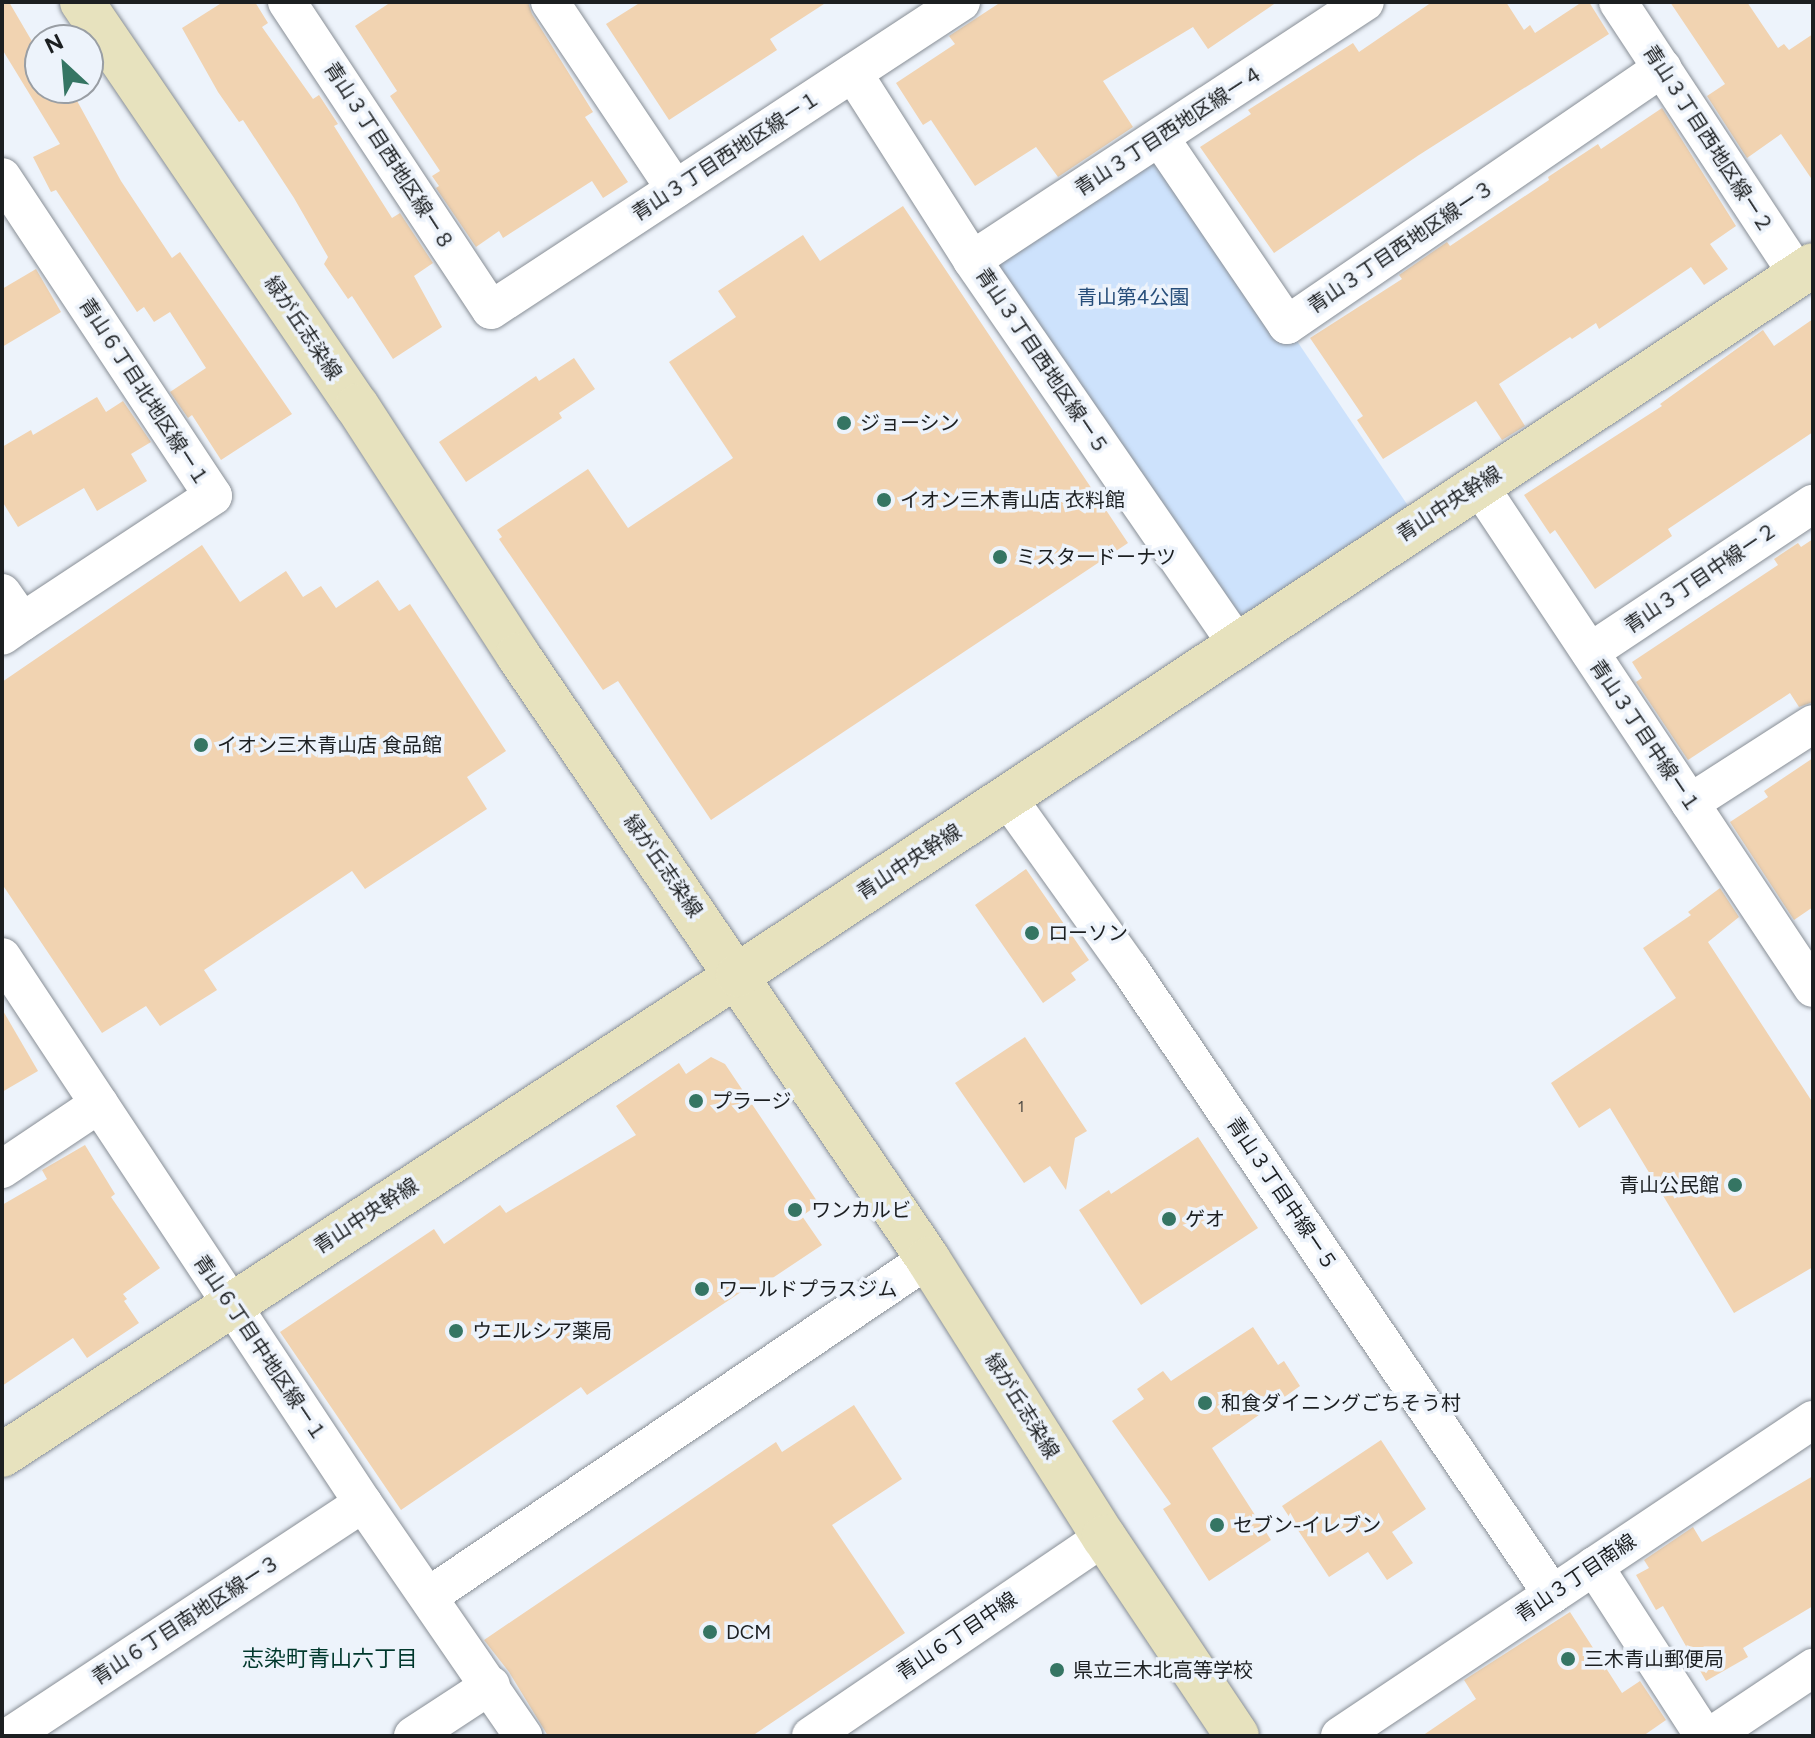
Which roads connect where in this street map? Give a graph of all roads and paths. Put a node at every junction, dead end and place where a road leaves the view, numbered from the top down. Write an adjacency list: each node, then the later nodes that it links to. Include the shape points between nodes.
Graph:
1 (82, 2): 25 (street, 緑が丘志染線)
2 (287, 2): 14 (street, 青山３丁目西地区線ー８)
3 (961, 2): 8 (street, 青山３丁目西地区線ー１)
4 (1365, 2): 9 (street, 青山３丁目西地区線ー４)
5 (1618, 2): 7 (street, 青山３丁目西地区線ー２)
6 (564, 7): 11 (street)
7 (1662, 68): 9 (street, 青山３丁目西地区線ー３, via 1287,325); 13 (street, 青山３丁目西地区線ー２)
8 (853, 73): 11 (street, 青山３丁目西地区線ー１); 12 (street, 青山３丁目西地区線ー５)
9 (1160, 138): 12 (street, 青山３丁目西地区線ー４)
10 (2, 177): 17 (street, 青山６丁目北地区線ー１, via 213,496)
11 (675, 189): 14 (street, 青山３丁目西地区線ー１)
12 (972, 260): 18 (street, 青山３丁目西地区線ー５)
13 (1805, 270): 15 (street, 青山中央幹線)
14 (491, 310)
15 (1478, 484): 18 (street, 青山中央幹線); 19 (street, 青山３丁目中線ー１)
16 (1813, 504): 19 (street, 青山３丁目中線ー２)
17 (9, 617)
18 (1237, 644): 21 (street, 青山中央幹線)
19 (1590, 652): 22 (street, 青山３丁目中線ー１)
20 (1813, 724): 22 (street)
21 (1007, 797): 25 (street, 青山中央幹線); 35 (street, 青山３丁目中線ー５, via 1129,968)
22 (1690, 803): 24 (street, 青山３丁目中線ー１)
23 (2, 957): 26 (street, 青山６丁目中地区線ー１)
24 (1807, 967)
25 (738, 975): 28 (street, 緑が丘志染線); 29 (street, 青山中央幹線)
26 (99, 1104): 27 (street); 29 (street, 青山６丁目中地区線ー１)
27 (2, 1169)
28 (928, 1259): 33 (street, 緑が丘志染線); 36 (street)
29 (230, 1304): 31 (street, 青山中央幹線); 32 (street, 青山６丁目中地区線ー１)
30 (1813, 1420): 34 (street, 青山３丁目南線)
31 (2, 1455)
32 (363, 1503): 36 (street, 青山６丁目中地区線ー１); 39 (street, 青山６丁目南地区線ー３)
33 (1104, 1537): 42 (street, 青山６丁目中線); 43 (street, 緑が丘志染線)
34 (1594, 1566): 35 (street, 青山３丁目南線); 45 (street)
35 (1552, 1594): 44 (street, 青山３丁目南線)
36 (429, 1596): 38 (street, 青山６丁目中地区線ー１)
37 (1813, 1668): 46 (street)
38 (491, 1685): 40 (street); 41 (street, 青山６丁目中地区線ー１)
39 (10, 1736)
40 (413, 1736)
41 (523, 1736)
42 (811, 1736)
43 (1237, 1736)
44 (1340, 1736)
45 (1704, 1736)
46 (1711, 1736)

